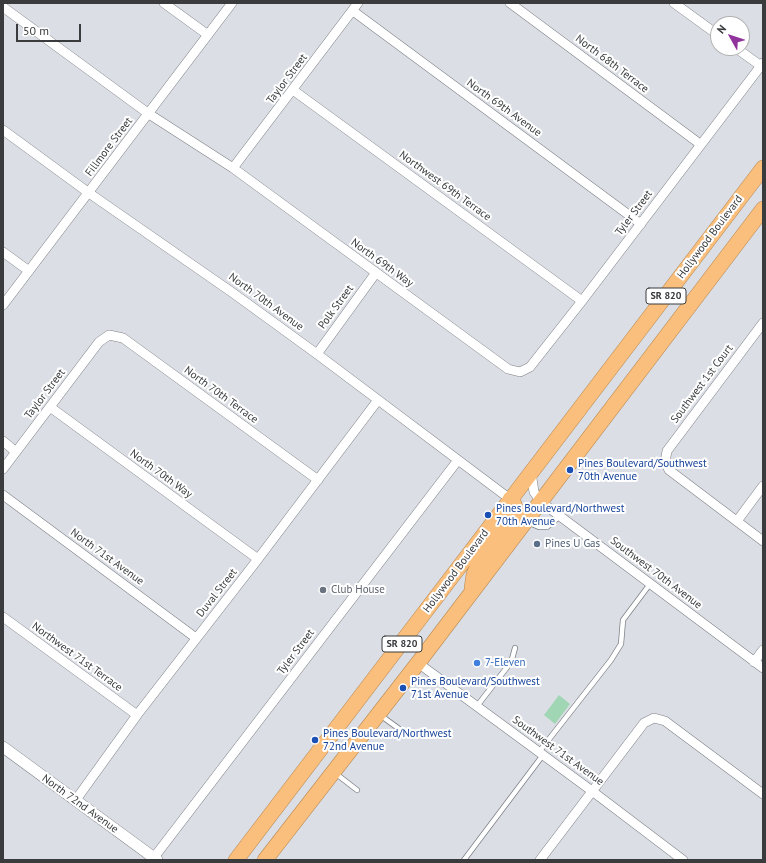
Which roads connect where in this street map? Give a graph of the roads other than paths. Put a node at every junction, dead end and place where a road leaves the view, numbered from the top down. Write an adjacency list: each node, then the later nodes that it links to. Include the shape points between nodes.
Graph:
1 (164, 3): 9 (street)
2 (232, 3): 9 (street, Fillmore Street)
3 (358, 3): 7 (street, Taylor Street)
4 (510, 3): 15 (street, North 68th Terrace)
5 (674, 3): 8 (street)
6 (3, 7): 13 (street, North 69th Way)
7 (353, 11): 12 (street, Taylor Street); 20 (street, North 69th Avenue)
8 (710, 29)
9 (208, 35): 13 (street, Fillmore Street)
10 (748, 56): 11 (street)
11 (762, 65): 15 (street, Tyler Street)
12 (293, 90): 16 (street, Taylor Street); 24 (street, Northwest 69th Terrace)
13 (149, 114): 16 (street, North 69th Way); 18 (street, Fillmore Street)
14 (3, 130): 18 (street, North 70th Avenue)
15 (700, 144): 20 (street, Tyler Street)
16 (233, 168): 23 (street, North 69th Way)
17 (763, 168): 36 (highway, Hollywood Boulevard / SR 820)
18 (89, 193): 22 (street, Fillmore Street); 28 (street, North 70th Avenue)
19 (763, 208): 41 (highway, SR 820)
20 (641, 224): 24 (street, Tyler Street)
21 (3, 252): 22 (street)
22 (29, 272): 25 (street, Fillmore Street)
23 (375, 274): 28 (street, Polk Street); 29 (street, North 69th Way, via 508,369)
24 (582, 301): 29 (street, Tyler Street, via 530,367)
25 (3, 305)
26 (763, 323): 43 (street, Southwest 1st Court, via 667,451 664,462 669,470)
27 (109, 335): 31 (street, Taylor Street, via 99,342); 37 (street, North 70th Terrace, via 123,338)
28 (317, 354): 30 (street, North 70th Avenue)
29 (520, 372)
30 (378, 400): 34 (street, North 70th Avenue); 37 (street, Duval Street)
31 (50, 407): 33 (street, Taylor Street); 46 (street, North 70th Way)
32 (3, 441): 33 (street)
33 (16, 452): 35 (street, Taylor Street)
34 (458, 460): 40 (street, North 70th Avenue); 68 (street, Tyler Street)
35 (3, 469)
36 (531, 472): 40 (highway, Hollywood Boulevard / SR 820); 41 (street, via 534,492)
37 (318, 480): 46 (street, Duval Street)
38 (763, 486): 43 (street)
39 (3, 495): 51 (street, North 71st Avenue)
40 (510, 499): 48 (highway, via 516,511 481,560 474,574); 50 (highway, Hollywood Boulevard / SR 820)
41 (540, 502): 42 (street, Southwest 70th Avenue); 44 (highway, SR 820)
42 (560, 516): 44 (lane, via 547,527); 47 (street, Southwest 70th Avenue)
43 (737, 521): 45 (street)
44 (526, 522): 48 (highway, SR 820)
45 (763, 541)
46 (258, 559): 51 (street, Duval Street)
47 (650, 584): 54 (street, Southwest 70th Avenue); 62 (lane, via 623,620 621,644 611,660)
48 (472, 593): 55 (highway, SR 820)
49 (3, 617): 59 (street, Northwest 71st Terrace)
50 (410, 632): 58 (highway, via 413,640 374,691 372,705); 69 (highway, Hollywood Boulevard / SR 820)
51 (196, 638): 59 (street, Duval Street)
52 (515, 648): 57 (lane, via 508,666)
53 (763, 650): 54 (street)
54 (754, 662): 56 (street, Southwest 70th Avenue)
55 (418, 663): 57 (street, Southwest 71st Avenue); 58 (highway, SR 820)
56 (763, 668)
57 (477, 706): 62 (street, Southwest 71st Avenue)
58 (379, 714): 60 (lane); 63 (highway, SR 820)
59 (137, 715): 67 (street, Duval Street)
60 (402, 731)
61 (3, 747): 67 (street, North 72nd Avenue)
62 (541, 754): 65 (street, Southwest 71st Avenue); 71 (lane)
63 (333, 772): 64 (lane); 70 (highway, SR 820)
64 (357, 790)
65 (592, 791): 66 (street, via 644,723 654,718 665,720); 72 (street); 73 (street, Southwest 71st Avenue)
66 (763, 794)
67 (75, 801): 68 (street, North 72nd Avenue)
68 (154, 859)
69 (236, 860)
70 (265, 860)
71 (464, 860)
72 (540, 860)
73 (682, 860)

